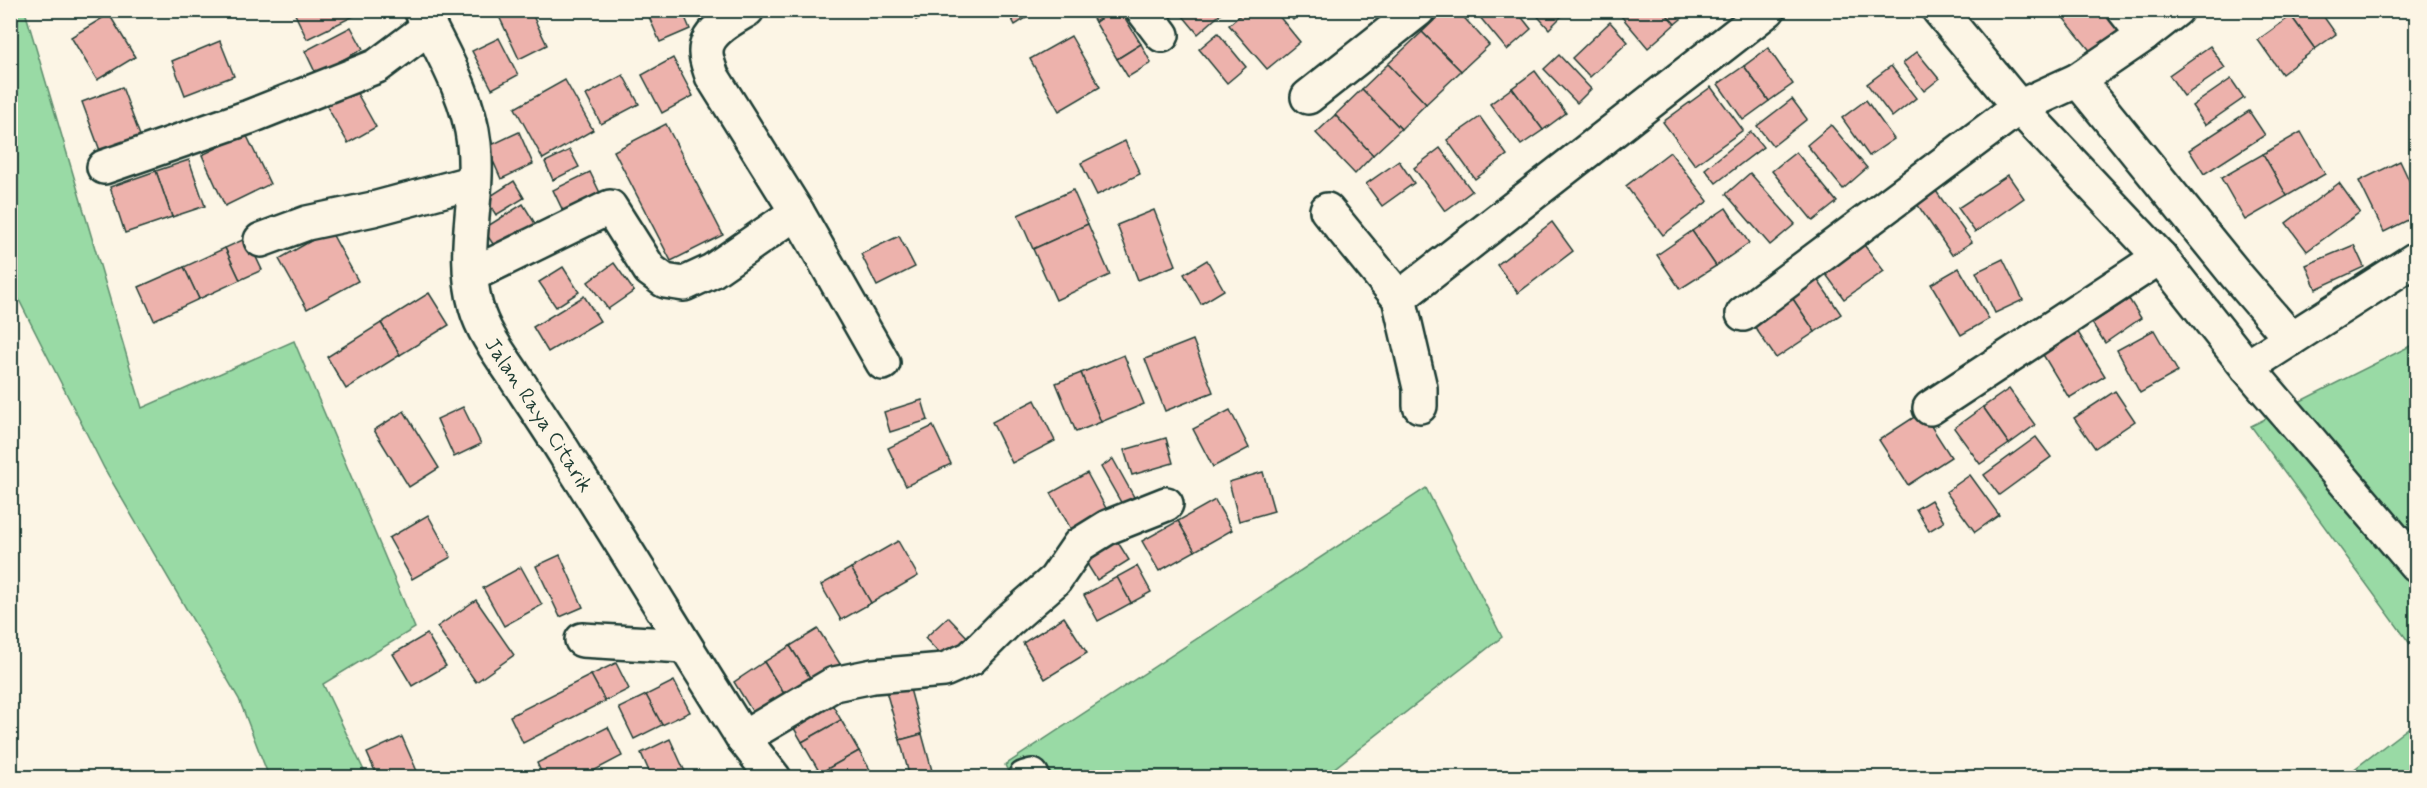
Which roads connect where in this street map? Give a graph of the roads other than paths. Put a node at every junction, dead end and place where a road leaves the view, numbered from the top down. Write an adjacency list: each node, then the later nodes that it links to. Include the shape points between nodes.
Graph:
1 (747, 10): 14 (street, via 725,23 709,40 705,52 712,76)
2 (1418, 10): 9 (street)
3 (1768, 10): 19 (street)
4 (1939, 10): 10 (street)
5 (2176, 10): 7 (street)
6 (425, 19): 11 (street, via 377,66 249,117); 12 (street, Jalan Raya Citarik, via 470,118)
7 (2134, 23): 8 (street)
8 (2078, 80): 10 (street); 21 (street)
9 (1308, 97)
10 (2019, 107): 16 (street); 20 (street)
11 (104, 167)
12 (474, 182): 15 (street, via 307,223); 18 (street, Jalan Raya Citarik, via 469,233)
13 (1327, 210): 19 (street)
14 (797, 212): 18 (street, via 712,271 684,284 665,281 650,270 610,207); 22 (street)
15 (261, 240)
16 (2160, 257): 23 (street); 25 (street)
17 (2416, 259): 21 (street)
18 (471, 275): 29 (street, Jalan Raya Citarik, via 476,307 488,337)
19 (1399, 298): 24 (street, via 1420,388)
20 (1743, 314)
21 (2291, 339): 23 (street)
22 (883, 363)
23 (2247, 367): 27 (street)
24 (1420, 406)
25 (1930, 408)
26 (1166, 504): 30 (street, via 1107,527 1079,545 1055,580 971,658 944,670 873,676 834,684)
27 (2416, 565)
28 (582, 640): 29 (street)
29 (684, 646): 30 (street, Jalan Raya Citarik)
30 (743, 738): 31 (street, Jalan Raya Citarik)
31 (774, 777)

